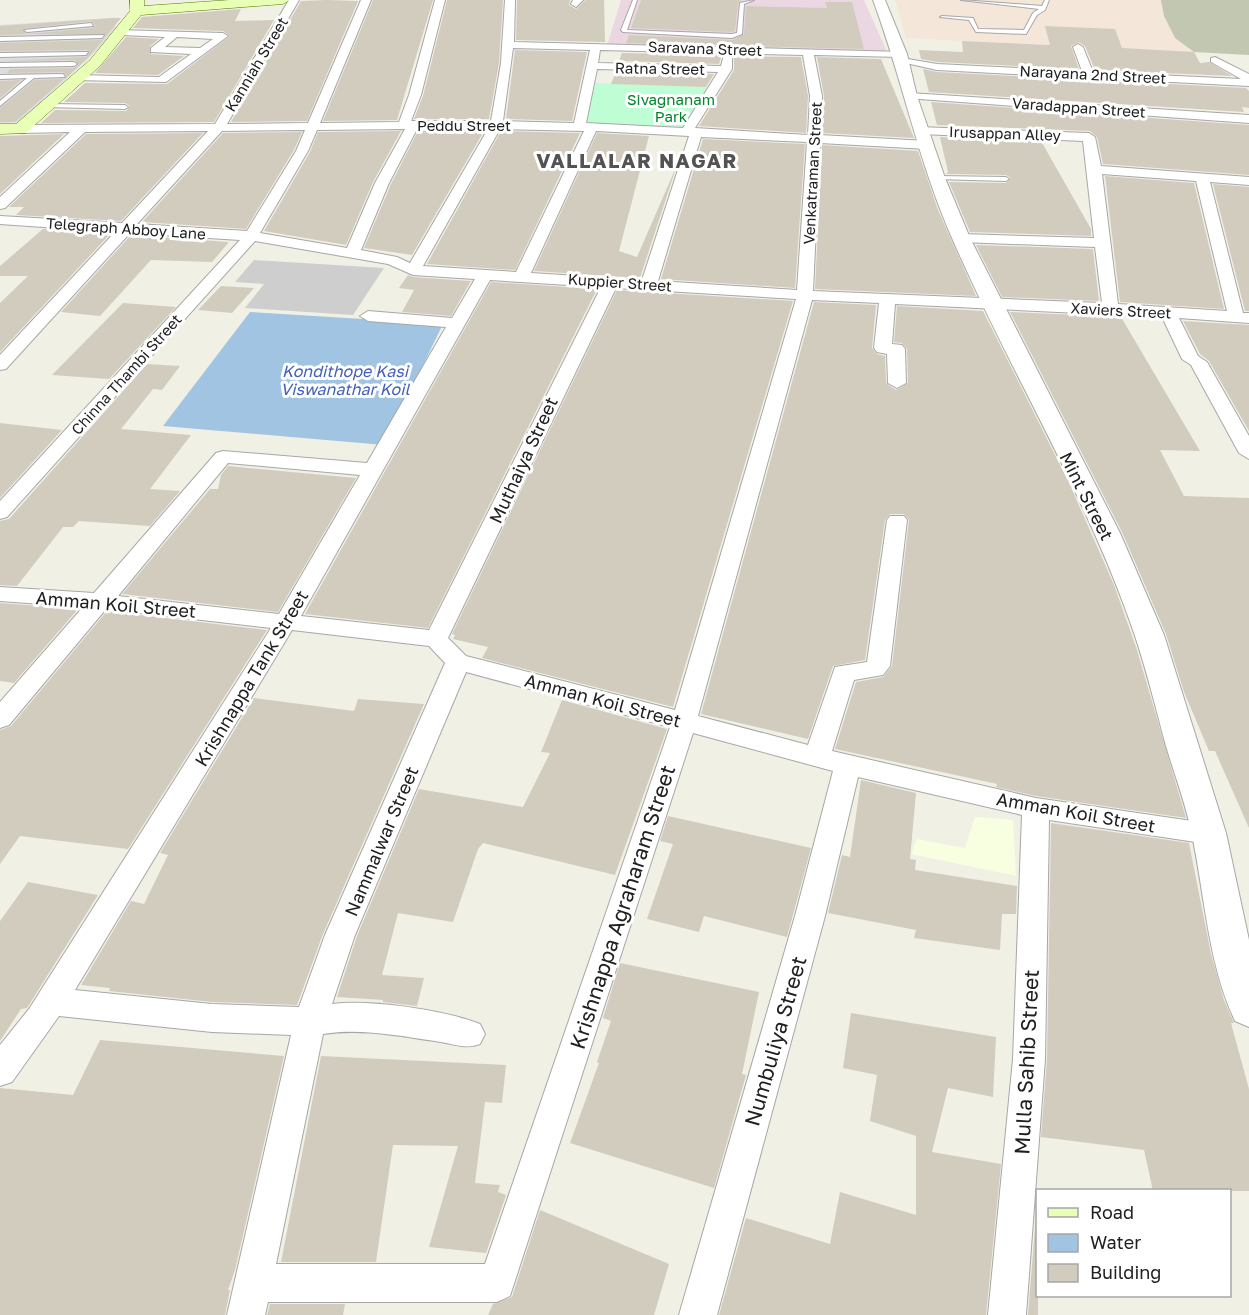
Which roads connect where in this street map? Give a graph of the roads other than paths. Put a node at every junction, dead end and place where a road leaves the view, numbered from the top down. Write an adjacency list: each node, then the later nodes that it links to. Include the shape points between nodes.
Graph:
1 (283, 0): 11 (main road)
2 (294, 0): 50 (street, Kanniah Street)
3 (366, 0): 47 (street, Chinna Thambi Street)
4 (440, 0): 48 (street)
5 (510, 0): 21 (street)
6 (635, 0): 7 (lane, via 626,31 732,36 739,34 742,3)
7 (752, 0)
8 (879, 0): 35 (street, Mint Street)
9 (963, 0): 12 (lane)
10 (1047, 0): 12 (lane)
11 (137, 6): 15 (main road)
12 (1043, 8): 13 (lane, via 1035,14 1026,32 1019,33 976,30 971,19)
13 (942, 17)
14 (91, 25): 16 (lane)
15 (122, 32): 17 (street); 36 (main road, via 95,63)
16 (0, 33)
17 (176, 33): 26 (street, via 155,50); 26 (street, via 223,36)
18 (102, 36): 19 (lane)
19 (0, 39)
20 (97, 44): 23 (lane)
21 (509, 45): 22 (street, Saravana Street); 49 (street)
22 (596, 45): 25 (street, Saravana Street); 32 (street)
23 (0, 46)
24 (1078, 47): 37 (street)
25 (728, 49): 27 (street, Saravana Street); 33 (street)
26 (200, 51): 36 (street, via 162,80)
27 (808, 51): 35 (street, Saravana Street); 57 (street, Venkatraman Street, via 816,96)
28 (86, 53): 29 (lane)
29 (0, 55)
30 (1242, 59): 40 (street, via 1215,60)
31 (0, 65): 36 (lane)
32 (593, 66): 33 (street, Ratna Street); 51 (street)
33 (726, 69): 55 (street)
34 (1011, 69): 35 (street, Narayana 2nd Street, via 937,67); 37 (street, Narayana 2nd Street); 42 (street)
35 (904, 71): 42 (street, Varadappan Street); 56 (street, Mint Street)
36 (71, 72): 38 (lane); 44 (main road)
37 (1088, 73): 41 (street, Narayana 2nd Street)
38 (33, 76): 39 (lane); 43 (lane)
39 (0, 77)
40 (1249, 81): 41 (street, Narayana 2nd Street)
41 (1226, 82): 46 (street)
42 (1014, 102): 46 (street, Varadappan Street)
43 (0, 104)
44 (47, 106): 45 (lane); 53 (main road)
45 (125, 107)
46 (1245, 110)
47 (313, 124): 48 (street, Peddu Street); 50 (street, Peddu Street); 66 (street, Chinna Thambi Street, via 302,151)
48 (409, 124): 49 (street, Peddu Street); 69 (street)
49 (496, 125): 51 (street, Peddu Street); 70 (street)
50 (219, 127): 54 (street, Peddu Street); 65 (street, Kanniah Street)
51 (585, 127): 55 (street, Peddu Street); 72 (street)
52 (0, 129): 53 (main road, Peddu Street)
53 (20, 129): 54 (street, Peddu Street)
54 (82, 129): 63 (street)
55 (691, 132): 57 (street, Peddu Street); 74 (street)
56 (924, 138): 57 (street, Peddu Street); 58 (street, Irusappan Alley, via 1089,136); 59 (street, Mint Street)
57 (815, 140): 75 (street, Venkatraman Street)
58 (1096, 170): 60 (street); 68 (street)
59 (937, 178): 61 (lane); 67 (street, Mint Street)
60 (1202, 178): 62 (street); 81 (street)
61 (1006, 180)
62 (1249, 182)
63 (0, 205)
64 (0, 219): 65 (street, Telegraph Abboy Lane)
65 (128, 229): 66 (street, Telegraph Abboy Lane); 83 (street, Kanniah Street)
66 (251, 236): 69 (street, Kuppier Street); 87 (street, Chinna Thambi Street)
67 (961, 238): 68 (street); 77 (street, Mint Street)
68 (1101, 243): 78 (street)
69 (352, 253): 70 (street, Kuppier Street, via 392,260)
70 (413, 270): 71 (street, Kuppier Street)
71 (485, 274): 72 (street, Kuppier Street); 82 (street, Krishnappa Tank Street)
72 (522, 276): 73 (street, Kuppier Street)
73 (611, 282): 74 (street, Kuppier Street); 92 (street, Muthaiya Street)
74 (649, 284): 75 (street, Kuppier Street)
75 (805, 295): 76 (street, Kuppier Street); 95 (street, Krishnappa Agraharam Street)
76 (887, 298): 77 (street, Kuppier Street); 84 (street, via 884,348 896,350)
77 (993, 305): 78 (street, Xaviers Street); 99 (street, Mint Street, via 1107,533 1149,635)
78 (1111, 308): 79 (street, Xaviers Street)
79 (1168, 312): 81 (street, Xaviers Street); 85 (street, via 1191,359 1198,362)
80 (368, 316): 82 (street)
81 (1243, 317)
82 (458, 323): 86 (street, Krishnappa Tank Street)
83 (0, 365)
84 (897, 383)
85 (1249, 453)
86 (375, 470): 90 (street, via 223,457); 91 (street, Krishnappa Tank Street)
87 (0, 513)
88 (897, 520): 96 (street, via 878,666 844,673)
89 (0, 594): 90 (street, Amman Koil Street)
90 (102, 601): 91 (street, Amman Koil Street); 94 (street)
91 (287, 620): 92 (street, Amman Koil Street); 101 (street, Krishnappa Tank Street)
92 (436, 639): 93 (street)
93 (458, 662): 95 (street, Amman Koil Street); 103 (street, Nammalwar Street, via 340,935)
94 (0, 719)
95 (684, 722): 96 (street, Amman Koil Street); 106 (street, Krishnappa Agraharam Street, via 497,1283)
96 (817, 757): 97 (street, Amman Koil Street)
97 (848, 765): 98 (street, Amman Koil Street); 108 (street, Numbuliya Street, via 810,916)
98 (1036, 808): 99 (street, Amman Koil Street); 109 (street, Mulla Sahib Street, via 1029,1059)
99 (1209, 833): 100 (street, Mint Street)
100 (1241, 955): 102 (street, Mint Street)
101 (52, 1001): 103 (street, via 212,1018); 105 (street, Krishnappa Tank Street)
102 (1249, 1009)
103 (310, 1022): 104 (street, via 349,1016); 106 (street, Nammalwar Street)
104 (469, 1034)
105 (0, 1071)
106 (255, 1283): 107 (street, Nammalwar Street)
107 (246, 1315)
108 (698, 1315)
109 (1007, 1315)

